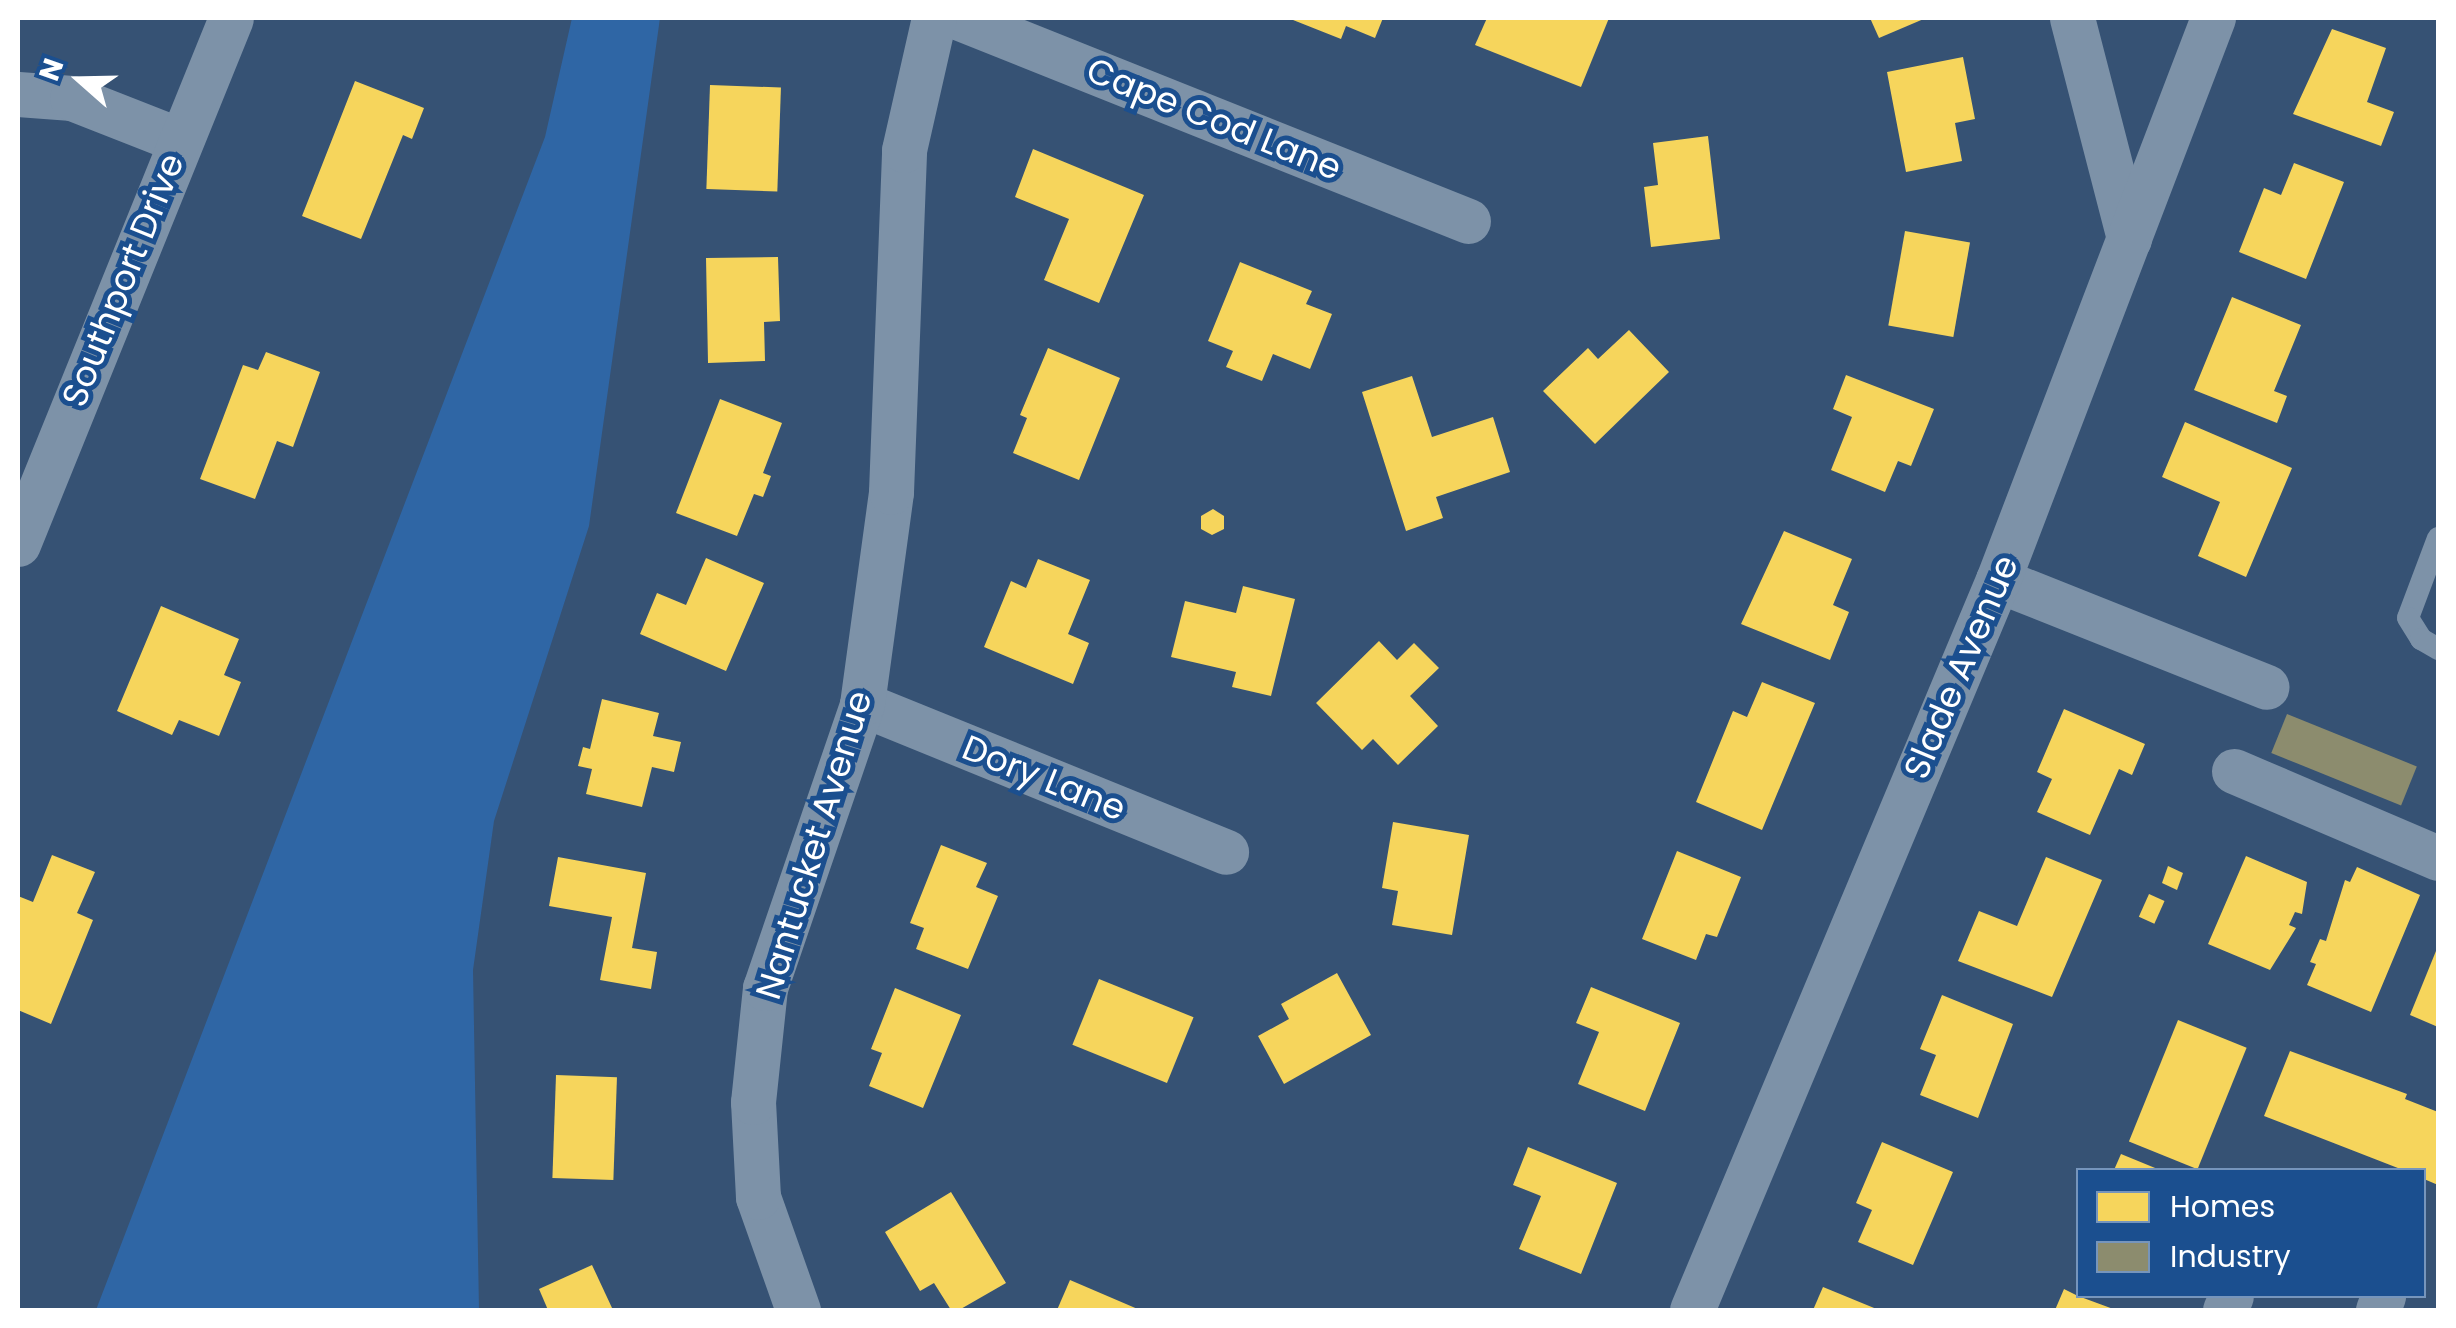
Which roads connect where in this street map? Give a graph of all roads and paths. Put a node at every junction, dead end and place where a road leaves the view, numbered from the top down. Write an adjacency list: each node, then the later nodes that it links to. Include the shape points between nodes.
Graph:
1 (230, 18): 7 (street, Southport Drive)
2 (934, 18): 15 (street, Nantucket Avenue, via 904,150 891,492)
3 (960, 18): 8 (street, Cape Cod Lane)
4 (2072, 18): 9 (street)
5 (2214, 18): 9 (street, Slade Avenue)
6 (18, 94): 7 (street, via 72,98)
7 (179, 140): 11 (street, Southport Drive)
8 (1468, 220)
9 (2129, 239): 12 (street, Slade Avenue)
10 (2438, 538): 13 (lane, via 2408,618 2420,639)
11 (18, 544)
12 (1998, 580): 14 (street); 20 (street, Slade Avenue)
13 (2438, 649)
14 (2267, 688)
15 (862, 704): 17 (street, Dory Lane); 19 (street, Nantucket Avenue, via 762,1007 752,1102 758,1197)
16 (2234, 770): 18 (street)
17 (1226, 852)
18 (2438, 858)
19 (798, 1310)
20 (1692, 1310)

